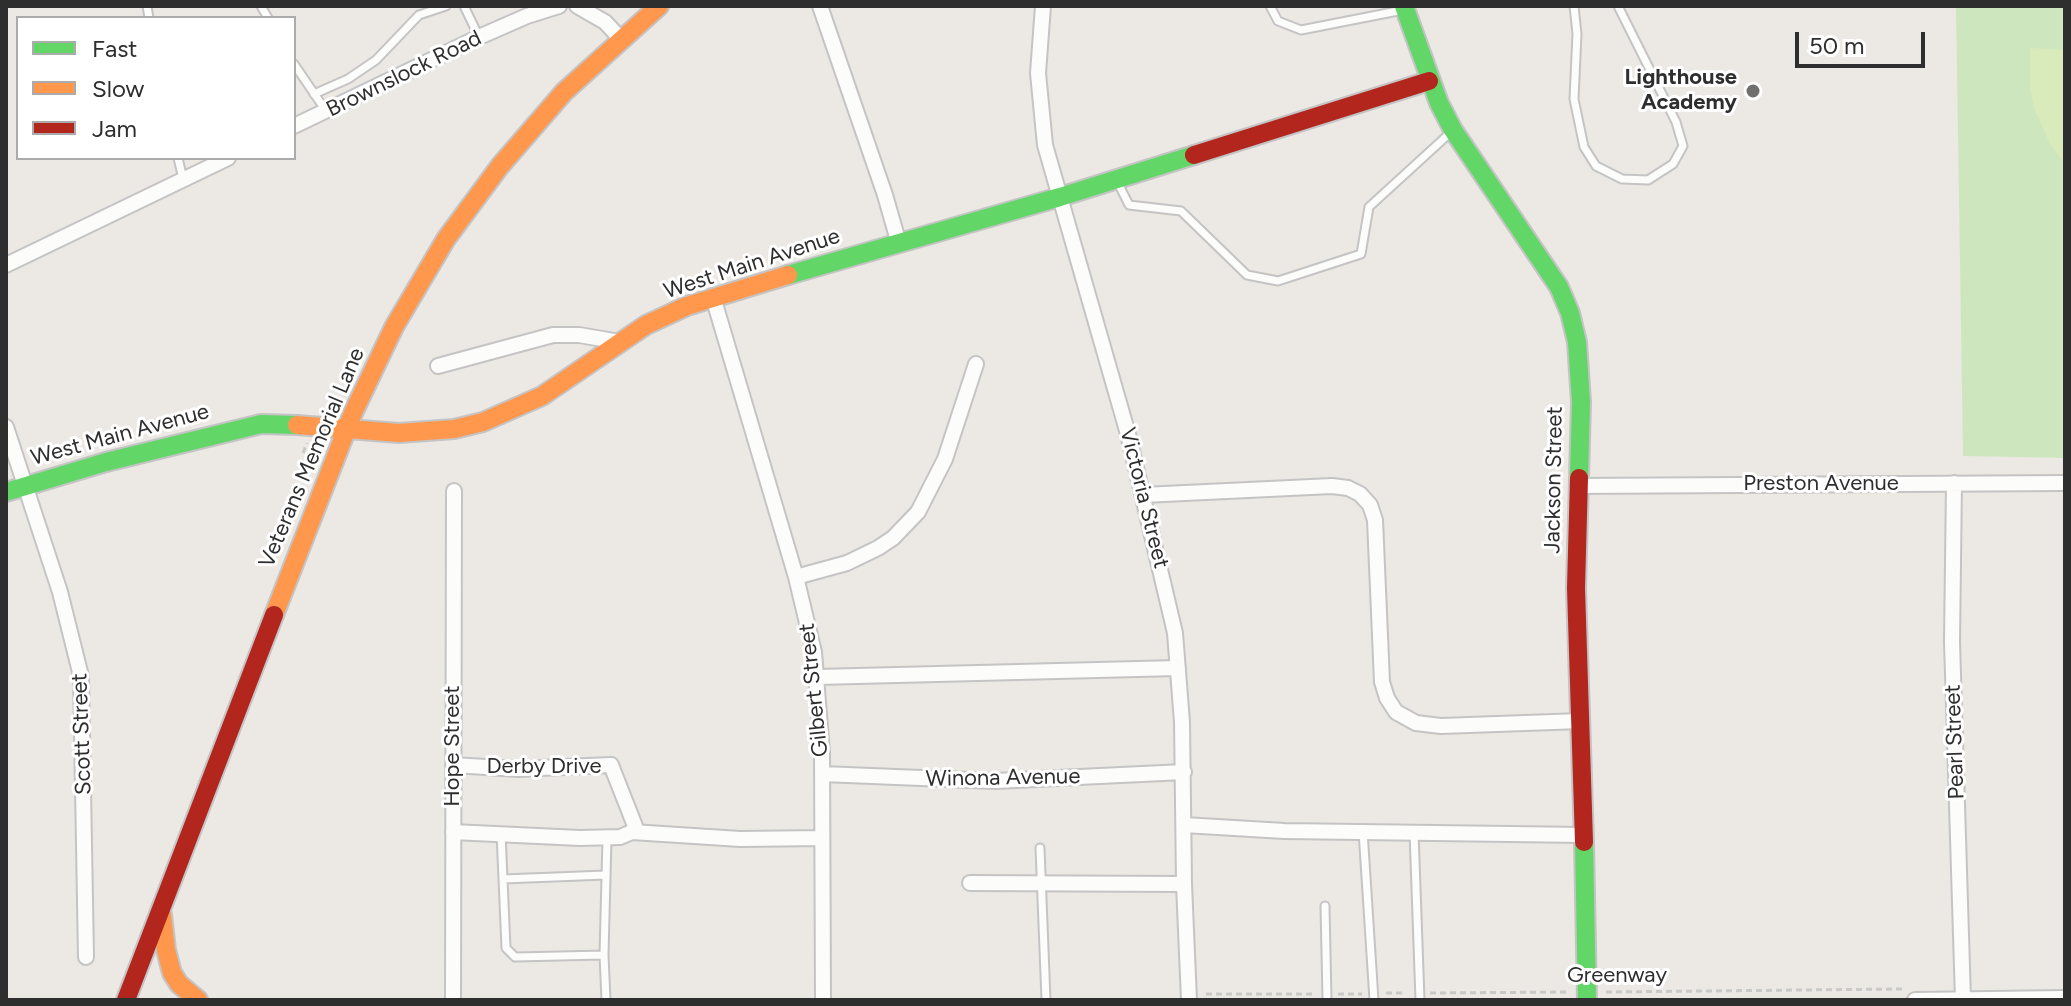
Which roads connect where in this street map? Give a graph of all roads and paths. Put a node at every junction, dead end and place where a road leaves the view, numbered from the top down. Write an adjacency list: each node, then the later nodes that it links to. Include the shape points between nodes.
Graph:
1 (446, 6): 16 (lane, via 419,15 376,60)
2 (464, 6): 12 (lane)
3 (577, 6): 13 (street)
4 (659, 6): 13 (street, Veterans Memorial Lane)
5 (820, 6): 25 (street)
6 (1043, 6): 24 (street, Victoria Street, via 1039,100)
7 (1270, 6): 11 (lane, via 1278,21 1301,30)
8 (1574, 6): 9 (lane, via 1574,99 1584,147 1596,166 1622,179 1648,180 1673,164 1683,146)
9 (1618, 6)
10 (553, 7): 12 (street, Brownslock Road)
11 (1404, 8): 15 (street, Jackson Street)
12 (479, 37): 17 (street, Brownslock Road)
13 (621, 39): 32 (street, Veterans Memorial Lane, via 531,128 461,218 394,327)
14 (296, 67): 16 (lane)
15 (1429, 81): 19 (street, Jackson Street); 22 (street, West Main Avenue)
16 (314, 94): 17 (lane)
17 (326, 111): 18 (street, Brownslock Road)
18 (296, 125)
19 (1453, 130): 22 (lane, via 1369,207 1361,254 1278,281 1247,275 1181,211 1129,205); 36 (street, Jackson Street, via 1559,287 1570,313 1580,371)
20 (178, 160): 23 (lane)
21 (224, 160): 23 (street)
22 (1116, 179): 24 (street, West Main Avenue)
23 (183, 180): 26 (street)
24 (1060, 197): 25 (street, West Main Avenue); 39 (street, Victoria Street)
25 (899, 244): 27 (street, West Main Avenue)
26 (6, 265)
27 (713, 297): 28 (street, West Main Avenue); 40 (street, Gilbert Street)
28 (620, 342): 30 (street, via 553,335); 32 (street, West Main Avenue, via 542,396 483,422 425,432)
29 (976, 364): 40 (street, via 945,459 918,512 878,548)
30 (438, 366)
31 (6, 427): 35 (street, Scott Street)
32 (347, 429): 35 (street, West Main Avenue, via 254,425); 63 (street, Veterans Memorial Lane)
33 (1954, 483): 34 (street, Preston Avenue); 36 (street, Preston Avenue); 79 (street, Pearl Street, via 1952,642)
34 (2065, 483)
35 (25, 486): 38 (street, West Main Avenue); 65 (street, Scott Street, via 81,676)
36 (1577, 486): 43 (street, Jackson Street)
37 (454, 491): 44 (street, Hope Street)
38 (6, 492)
39 (1143, 495): 41 (street, Victoria Street); 43 (street, via 1348,488 1370,505 1375,520 1382,682 1396,712 1416,723 1441,726)
40 (796, 577): 42 (street, Gilbert Street)
41 (1178, 668): 42 (street); 45 (street, Victoria Street)
42 (817, 677): 46 (street, Gilbert Street)
43 (1581, 721): 53 (street, Jackson Street)
44 (453, 765): 49 (street, Hope Street); 50 (street, Derby Drive, via 611,765 635,826)
45 (1184, 772): 46 (street, Winona Avenue, via 995,781); 47 (street, Victoria Street)
46 (822, 774): 55 (street, Gilbert Street)
47 (1184, 825): 48 (street); 61 (street, Victoria Street)
48 (1363, 831): 51 (street); 71 (lane)
49 (453, 832): 52 (street); 75 (street, Hope Street)
50 (632, 832): 54 (street); 55 (street)
51 (1414, 832): 53 (street); 67 (lane)
52 (501, 833): 54 (street); 58 (lane)
53 (1584, 835): 68 (street, Jackson Street)
54 (607, 838): 57 (lane)
55 (822, 838): 77 (street, Gilbert Street)
56 (1040, 848): 60 (lane)
57 (606, 875): 58 (lane); 64 (lane)
58 (503, 879): 64 (lane, via 506,948 515,957)
59 (970, 883): 60 (street)
60 (1042, 884): 61 (street); 78 (lane)
61 (1184, 884): 69 (street, Victoria Street)
62 (1325, 906): 70 (lane)
63 (161, 910): 73 (street, Veterans Memorial Lane); 74 (street, via 172,973)
64 (604, 955): 76 (lane)
65 (86, 957)
66 (1914, 995): 68 (path, Greenway); 79 (street)
67 (1420, 996): 68 (path, Greenway); 71 (path, Greenway)
68 (1587, 996)
69 (1189, 997): 70 (path, Greenway)
70 (1327, 997): 71 (path, Greenway)
71 (1374, 997)
72 (2065, 998): 79 (street)
73 (126, 1000)
74 (198, 1000)
75 (453, 1000)
76 (606, 1000)
77 (823, 1000)
78 (1046, 1000)
79 (1963, 1000)

